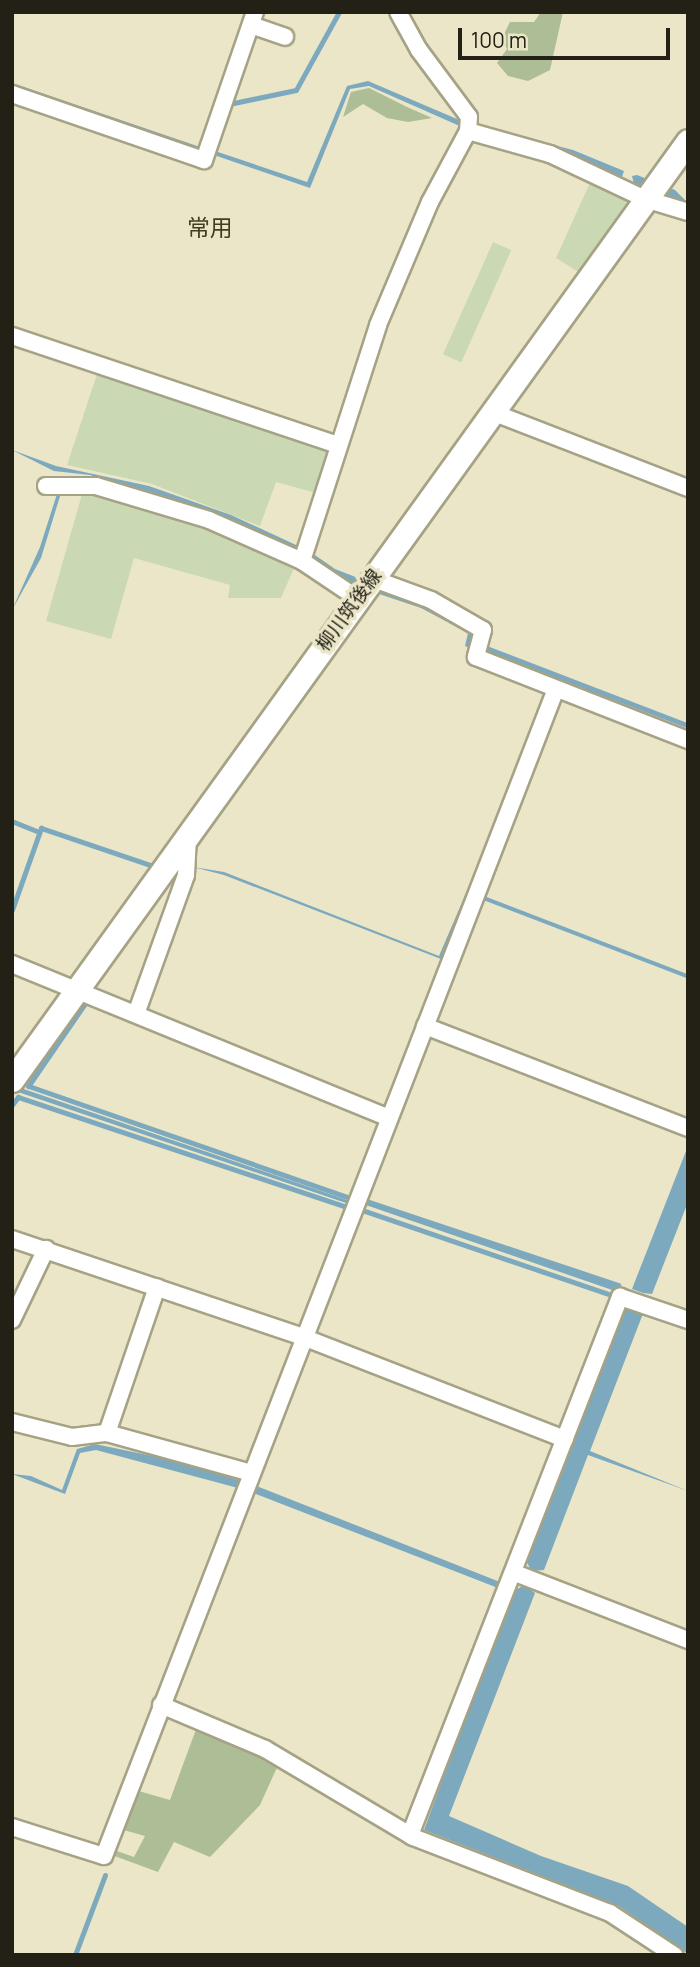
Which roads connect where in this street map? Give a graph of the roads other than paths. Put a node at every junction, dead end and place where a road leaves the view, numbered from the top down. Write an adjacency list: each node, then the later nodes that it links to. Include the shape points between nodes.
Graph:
1 (398, 12): 5 (street, via 419,50 469,117)
2 (253, 18): 3 (street); 4 (street, via 204,160)
3 (285, 37)
4 (12, 94)
5 (468, 131): 7 (street, via 550,154); 11 (street, via 430,202 378,325)
6 (688, 141): 7 (main road, 柳川筑後線)
7 (645, 199): 8 (street); 10 (main road, 柳川筑後線)
8 (688, 212)
9 (12, 336): 11 (street)
10 (492, 412): 13 (street); 15 (main road, 柳川筑後線)
11 (338, 445): 14 (street)
12 (46, 486): 14 (street, via 96,486 141,498 209,520)
13 (688, 488)
14 (302, 561): 16 (street)
15 (371, 578): 16 (main road, 柳川筑後線); 17 (street, via 431,600 484,630 477,657)
16 (357, 598): 19 (main road, 柳川筑後線)
17 (556, 688): 18 (street); 23 (street)
18 (688, 740)
19 (188, 834): 21 (main road, 柳川筑後線); 22 (street, via 186,875)
20 (12, 964): 21 (street)
21 (77, 990): 22 (street); 24 (main road, 柳川筑後線)
22 (136, 1014): 25 (street)
23 (425, 1026): 25 (street); 26 (street)
24 (12, 1080)
25 (389, 1118): 32 (street)
26 (688, 1128)
27 (12, 1239): 28 (street)
28 (46, 1249): 29 (street); 30 (street)
29 (157, 1287): 32 (street); 34 (street)
30 (12, 1320)
31 (688, 1320): 35 (street, via 620,1297)
32 (303, 1337): 35 (street); 36 (street)
33 (12, 1422): 34 (street, via 72,1437)
34 (107, 1433): 36 (street)
35 (565, 1439): 37 (street)
36 (251, 1473): 39 (street)
37 (515, 1573): 38 (street); 41 (street)
38 (688, 1640)
39 (161, 1705): 40 (street, via 104,1856); 41 (street, via 265,1749)
40 (12, 1827)
41 (410, 1835): 42 (street, via 610,1913)
42 (674, 1955)

